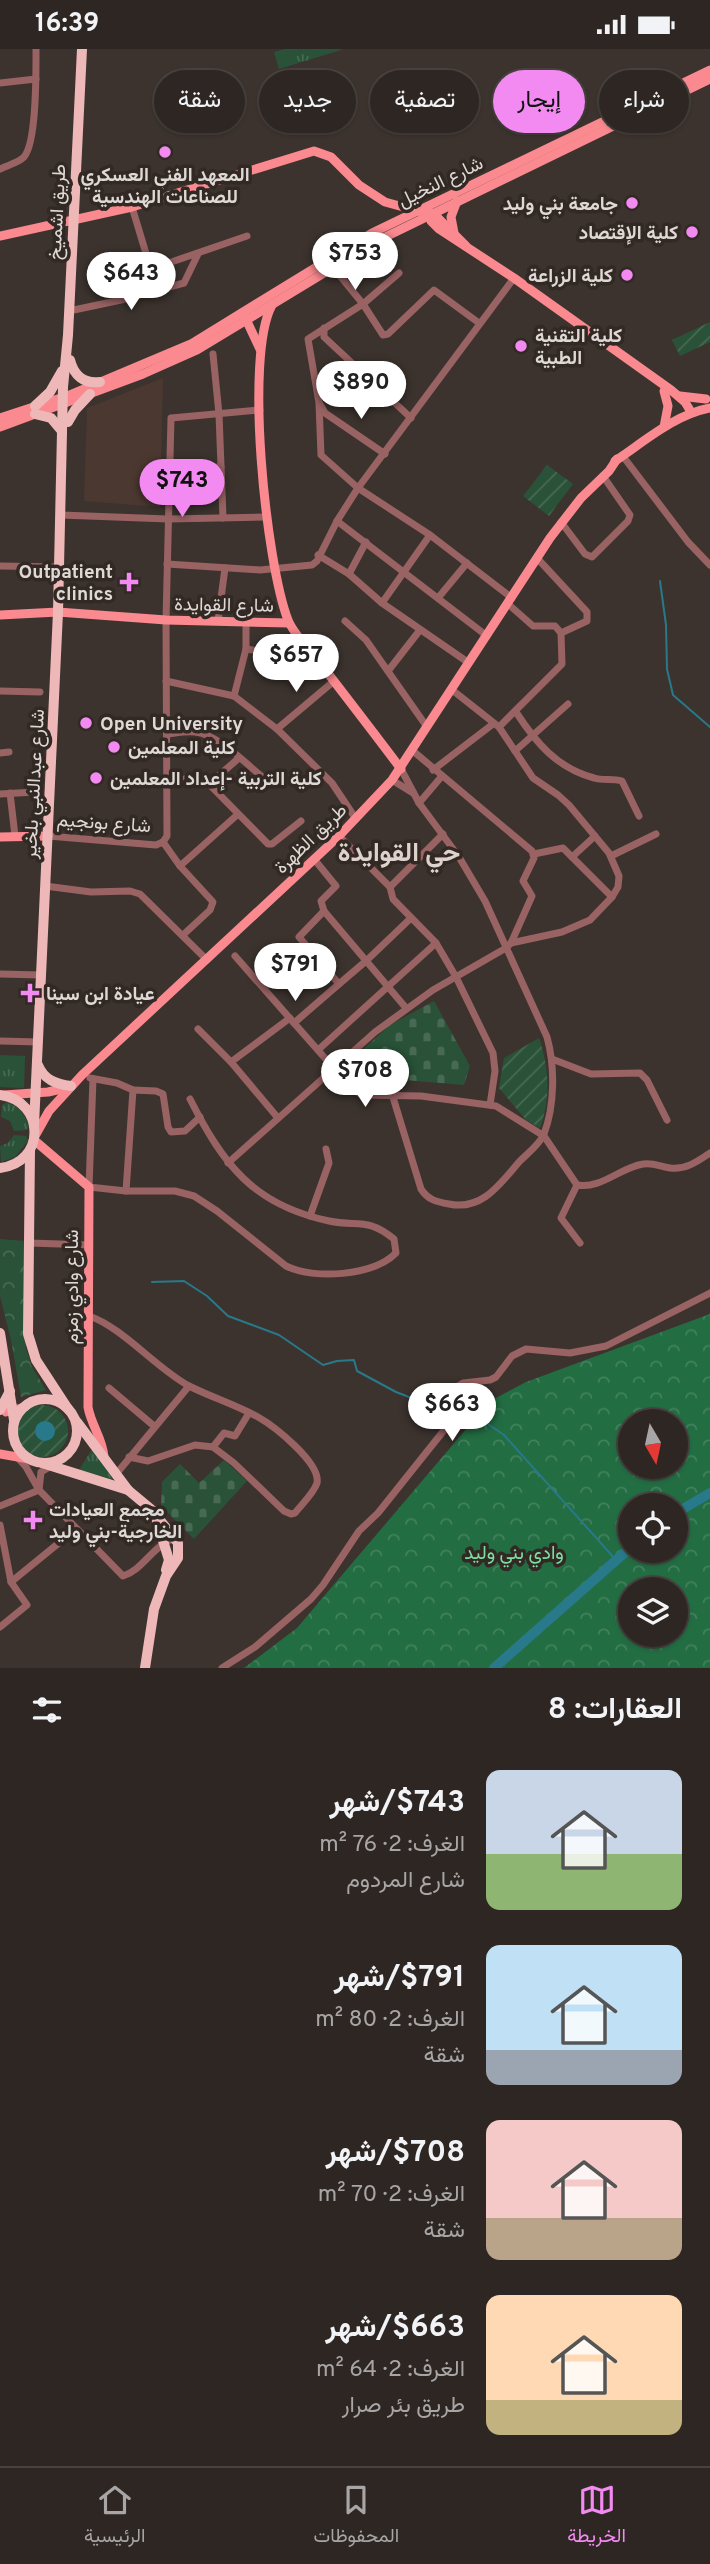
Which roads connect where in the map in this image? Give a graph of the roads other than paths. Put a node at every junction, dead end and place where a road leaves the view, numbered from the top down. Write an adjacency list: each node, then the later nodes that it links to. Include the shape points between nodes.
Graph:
1 (36, 49): 4 (street)
2 (82, 49): 12 (highway, طريق اشميخ)
3 (710, 70): 10 (main road, شارع النخيل)
4 (36, 79): 6 (street); 7 (street, via 27,152)
5 (710, 79): 8 (main road, شارع النخيل)
6 (0, 83)
7 (0, 169)
8 (457, 201): 10 (main road, شارع النخيل); 15 (main road, via 451,217)
9 (132, 207): 11 (main road, via 314,152 327,155 384,202); 12 (main road); 21 (street)
10 (430, 210): 11 (main road, شارع النخيل); 13 (main road, شارع النخيل); 14 (main road); 15 (main road)
11 (418, 211): 28 (main road, شارع النخيل, via 345,248)
12 (74, 221): 16 (main road); 27 (highway, طريق اشميخ)
13 (408, 224): 14 (main road); 20 (main road, شارع النخيل)
14 (436, 227): 18 (main road)
15 (454, 233): 18 (main road)
16 (0, 236)
17 (247, 236): 19 (street)
18 (466, 246): 23 (main road)
19 (198, 254): 21 (street); 24 (street, via 186,282)
20 (332, 266): 25 (main road, شارع النخيل); 26 (street)
21 (151, 269): 24 (street)
22 (399, 273): 26 (street)
23 (514, 278): 29 (street); 36 (main road)
24 (157, 290): 27 (street)
25 (273, 303): 28 (main road, شارع النخيل); 32 (main road)
26 (363, 304): 29 (street, via 383,335 434,290); 30 (street)
27 (69, 310): 34 (highway, طريق اشميخ)
28 (248, 314): 31 (main road, شارع النخيل); 32 (main road); 35 (main road, شارع النخيل)
29 (479, 323): 48 (street)
30 (324, 328): 42 (street, via 307,343); 48 (street, via 324,337)
31 (231, 331): 32 (main road, via 245,332); 38 (main road, شارع النخيل, via 181,358)
32 (259, 341): 44 (main road)
33 (213, 354): 46 (street)
34 (67, 363): 35 (highway, via 80,378); 40 (highway, طريق اشميخ); 43 (highway)
35 (100, 382): 40 (main road, شارع النخيل)
36 (657, 382): 37 (main road); 39 (main road)
37 (664, 391): 45 (main road); 51 (main road, via 668,406)
38 (90, 394): 40 (main road, شارع النخيل); 49 (highway)
39 (678, 395): 41 (main road); 45 (main road)
40 (66, 400): 43 (main road, شارع النخيل); 49 (highway, شارع عبدالنبي بلخير)
41 (709, 401): 45 (main road, طريق الظهرة)
42 (319, 403): 52 (street, via 325,413); 57 (street, via 321,455)
43 (35, 410): 47 (main road, شارع النخيل); 49 (highway); 50 (main road, شارع النخيل)
44 (260, 410): 46 (street); 59 (main road)
45 (695, 410): 51 (main road, طريق الظهرة)
46 (219, 414): 54 (street); 55 (street, via 171,418)
47 (0, 418)
48 (411, 418): 52 (street)
49 (65, 426): 58 (highway, شارع عبدالنبي بلخير)
50 (0, 427)
51 (664, 427): 53 (main road, طريق الظهرة)
52 (385, 454): 57 (street)
53 (620, 457): 56 (main road, طريق الظهرة); 63 (main road, طريق الظهرة, via 579,494); 70 (street)
54 (221, 467): 55 (street); 61 (street)
55 (170, 469): 60 (street)
56 (603, 476): 63 (main road, طريق الظهرة); 63 (street, via 630,515 628,521 592,557)
57 (358, 488): 62 (street); 64 (street)
58 (61, 515): 60 (street); 72 (highway, شارع عبدالنبي بلخير)
59 (265, 517): 61 (street); 74 (main road)
60 (168, 519): 61 (street); 69 (street)
61 (223, 519)
62 (337, 521): 65 (street); 66 (street)
63 (561, 522): 67 (main road, طريق الظهرة)
64 (429, 535): 68 (street); 75 (street)
65 (366, 543): 75 (street); 76 (street)
66 (318, 555): 74 (street, via 307,567); 76 (street)
67 (537, 558): 78 (main road, طريق الظهرة); 88 (street, via 587,613 587,621)
68 (467, 562): 77 (street); 78 (street)
69 (167, 564): 73 (street); 82 (street)
70 (710, 565)
71 (0, 566): 72 (street)
72 (60, 567): 80 (highway, شارع عبدالنبي بلخير)
73 (225, 568): 74 (street); 83 (street)
74 (274, 569): 86 (main road)
75 (403, 571): 77 (street); 79 (street)
76 (349, 574): 79 (street)
77 (438, 598): 89 (street)
78 (510, 601): 88 (street, via 533,627 555,626); 89 (main road, طريق الظهرة)
79 (382, 603): 87 (street)
80 (58, 611): 81 (main road, شارع القوايدة); 82 (main road, شارع القوايدة); 130 (highway, شارع عبدالنبي بلخير)
81 (0, 617)
82 (166, 620): 83 (main road, شارع القوايدة); 94 (street)
83 (218, 621): 85 (main road, شارع القوايدة)
84 (345, 621): 92 (street)
85 (246, 622): 86 (main road, شارع القوايدة); 90 (street)
86 (289, 623): 95 (main road, شارع القوايدة)
87 (420, 630): 91 (street); 92 (street)
88 (561, 633): 101 (street, via 562,664)
89 (487, 636): 91 (main road, طريق الظهرة)
90 (246, 649): 93 (street, via 272,653); 99 (street)
91 (468, 663): 96 (main road, طريق الظهرة)
92 (388, 671): 103 (street)
93 (289, 677)
94 (166, 681): 99 (street); 105 (street)
95 (334, 681): 104 (street); 112 (main road, شارع القوايدة)
96 (452, 689): 102 (street); 103 (main road, طريق الظهرة)
97 (0, 691): 98 (street)
98 (40, 692)
99 (234, 696): 104 (street)
100 (568, 704): 106 (street)
101 (516, 712): 102 (street); 106 (street)
102 (496, 725): 108 (street); 113 (street)
103 (427, 727): 107 (main road, طريق الظهرة)
104 (276, 729): 126 (street, via 331,783)
105 (167, 734): 111 (street, via 206,735); 117 (street)
106 (533, 737): 108 (street); 125 (street, via 560,764 600,780 622,781)
107 (413, 751): 112 (main road, طريق الظهرة); 113 (street)
108 (515, 751): 132 (street, via 533,778 558,795)
109 (9, 752): 110 (street)
110 (0, 753)
111 (239, 758): 115 (street); 118 (street)
112 (401, 769): 116 (main road, طريق الظهرة); 121 (street)
113 (433, 770): 114 (street)
114 (442, 776): 123 (street); 136 (street)
115 (265, 779)
116 (392, 780): 121 (street); 126 (main road, طريق الظهرة)
117 (166, 781): 118 (street, via 196,778); 135 (street, via 167,836)
118 (209, 784): 124 (street)
119 (36, 792): 120 (street)
120 (10, 793): 122 (street); 134 (street)
121 (413, 794): 123 (street)
122 (0, 795)
123 (419, 803): 128 (street)
124 (237, 815): 127 (street, via 270,845); 140 (street)
125 (639, 816)
126 (356, 819): 131 (main road, طريق الظهرة)
127 (301, 821)
128 (443, 834): 142 (street); 148 (street)
129 (656, 834): 137 (street)
130 (48, 836): 134 (main road, شارع بونجيم); 135 (street, شارع بونجيم); 141 (highway, شارع عبدالنبي بلخير)
131 (339, 836): 139 (main road, طريق الظهرة); 142 (street)
132 (595, 836): 137 (street); 138 (street)
133 (0, 837): 134 (main road, شارع بونجيم)
134 (15, 837)
135 (163, 842): 140 (street)
136 (534, 854): 138 (street, via 563,848); 148 (street, via 523,881 532,896)
137 (611, 856): 143 (street, via 619,876)
138 (572, 857): 143 (street)
139 (314, 859): 144 (street, via 336,886 321,901); 150 (main road, طريق الظهرة)
140 (180, 866): 146 (street, via 213,902)
141 (45, 886): 146 (street, via 135,892); 153 (highway, شارع عبدالنبي بلخير)
142 (390, 887): 145 (street, via 393,899)
143 (612, 897): 148 (street, via 590,920)
144 (324, 911): 151 (street); 155 (street, via 299,937)
145 (411, 918): 147 (street); 151 (street)
146 (183, 935): 150 (street)
147 (436, 943): 154 (street); 156 (street)
148 (509, 946): 154 (street); 163 (street)
149 (235, 956): 158 (street)
150 (207, 960): 167 (main road, طريق الظهرة)
151 (366, 961): 155 (street); 156 (street)
152 (0, 974): 153 (street)
153 (41, 975): 161 (highway, شارع عبدالنبي بلخير)
154 (457, 977): 157 (street); 175 (street, via 493,1053)
155 (339, 984): 158 (street)
156 (388, 986): 157 (street); 162 (street)
157 (406, 1008): 166 (street)
158 (292, 1021): 162 (street); 164 (street)
159 (198, 1029): 164 (street)
160 (0, 1041): 161 (street)
161 (39, 1042): 165 (highway, شارع عبدالنبي بلخير)
162 (318, 1050): 166 (street)
163 (552, 1059): 178 (street, via 591,1074 640,1073); 180 (street)
164 (231, 1062): 177 (street)
165 (38, 1064): 169 (highway, via 51,1081); 171 (highway, شارع عبدالنبي بلخير)
166 (334, 1067): 172 (street, via 358,1094); 177 (street)
167 (82, 1075): 168 (street); 169 (main road, طريق الظهرة)
168 (93, 1079): 170 (street); 187 (street)
169 (71, 1086): 171 (main road); 181 (main road, طريق الظهرة, via 49,1111)
170 (134, 1090): 176 (street, via 163,1094 171,1132 186,1131); 188 (street)
171 (36, 1094): 173 (main road); 179 (highway, شارع عبدالنبي بلخير)
172 (392, 1094): 175 (street); 180 (street, via 421,1189 443,1203 467,1205 486,1197)
173 (1, 1095): 179 (highway, via 23,1105)
174 (190, 1099): 176 (street)
175 (490, 1104): 180 (street)
176 (200, 1117): 184 (street)
177 (278, 1118): 184 (street)
178 (667, 1120)
179 (34, 1125): 181 (highway, شارع عبدالنبي بلخير)
180 (544, 1136): 186 (street)
181 (33, 1142): 185 (highway, via 18,1162); 187 (main road); 190 (highway)
182 (326, 1149): 189 (street, via 329,1163)
183 (710, 1153): 186 (street, via 682,1168 641,1164 598,1184)
184 (228, 1163): 189 (street, via 279,1203)
185 (0, 1168)
186 (577, 1185): 191 (street, via 561,1218)
187 (89, 1187): 188 (street); 192 (main road, شارع وادي زمزم)
188 (126, 1191): 189 (street, via 175,1191 194,1196 286,1266 298,1270 361,1272 396,1253 394,1238 379,1227)
189 (310, 1216)
190 (30, 1243): 192 (street); 201 (highway, via 29,1343)
191 (580, 1243)
192 (89, 1245): 194 (main road, شارع وادي زمزم)
193 (710, 1293): 226 (street, via 606,1346 570,1353 518,1351 496,1377 455,1388 448,1397 445,1429 359,1531 323,1585 255,1647)
194 (89, 1317): 196 (street); 207 (main road, شارع وادي زمزم, via 88,1407)
195 (0, 1333): 198 (highway)
196 (188, 1386): 202 (street); 203 (street)
197 (108, 1388): 203 (street)
198 (10, 1391): 199 (highway); 200 (highway)
199 (19, 1408): 200 (main road); 201 (highway, via 49,1399); 209 (highway, via 15,1442)
200 (0, 1412)
201 (71, 1413): 207 (highway); 210 (highway, via 77,1435 73,1447)
202 (250, 1413): 204 (street, via 236,1436 224,1433); 204 (street, via 283,1436 316,1470 316,1486 295,1513 284,1511)
203 (154, 1426): 208 (street)
204 (213, 1447): 208 (street, via 195,1445 148,1461)
205 (0, 1454): 206 (main road)
206 (16, 1457): 209 (main road); 212 (street)
207 (104, 1457): 211 (highway)
208 (129, 1457): 211 (street)
209 (29, 1459): 210 (highway)
210 (47, 1464): 212 (street); 213 (highway)
211 (117, 1473): 213 (highway)
212 (39, 1490): 214 (street); 217 (street)
213 (128, 1490): 215 (highway)
214 (0, 1506)
215 (152, 1510): 218 (highway); 219 (highway)
216 (0, 1525): 222 (street)
217 (76, 1529): 220 (street, via 123,1576); 223 (street)
218 (175, 1538): 219 (street); 221 (highway, via 179,1546)
219 (163, 1542): 220 (street); 221 (highway)
220 (150, 1555): 221 (street)
221 (173, 1557): 225 (highway, via 150,1622)
222 (3, 1568): 223 (street)
223 (10, 1582): 224 (street, via 27,1605)
224 (0, 1627)
225 (145, 1668)
226 (222, 1668)

